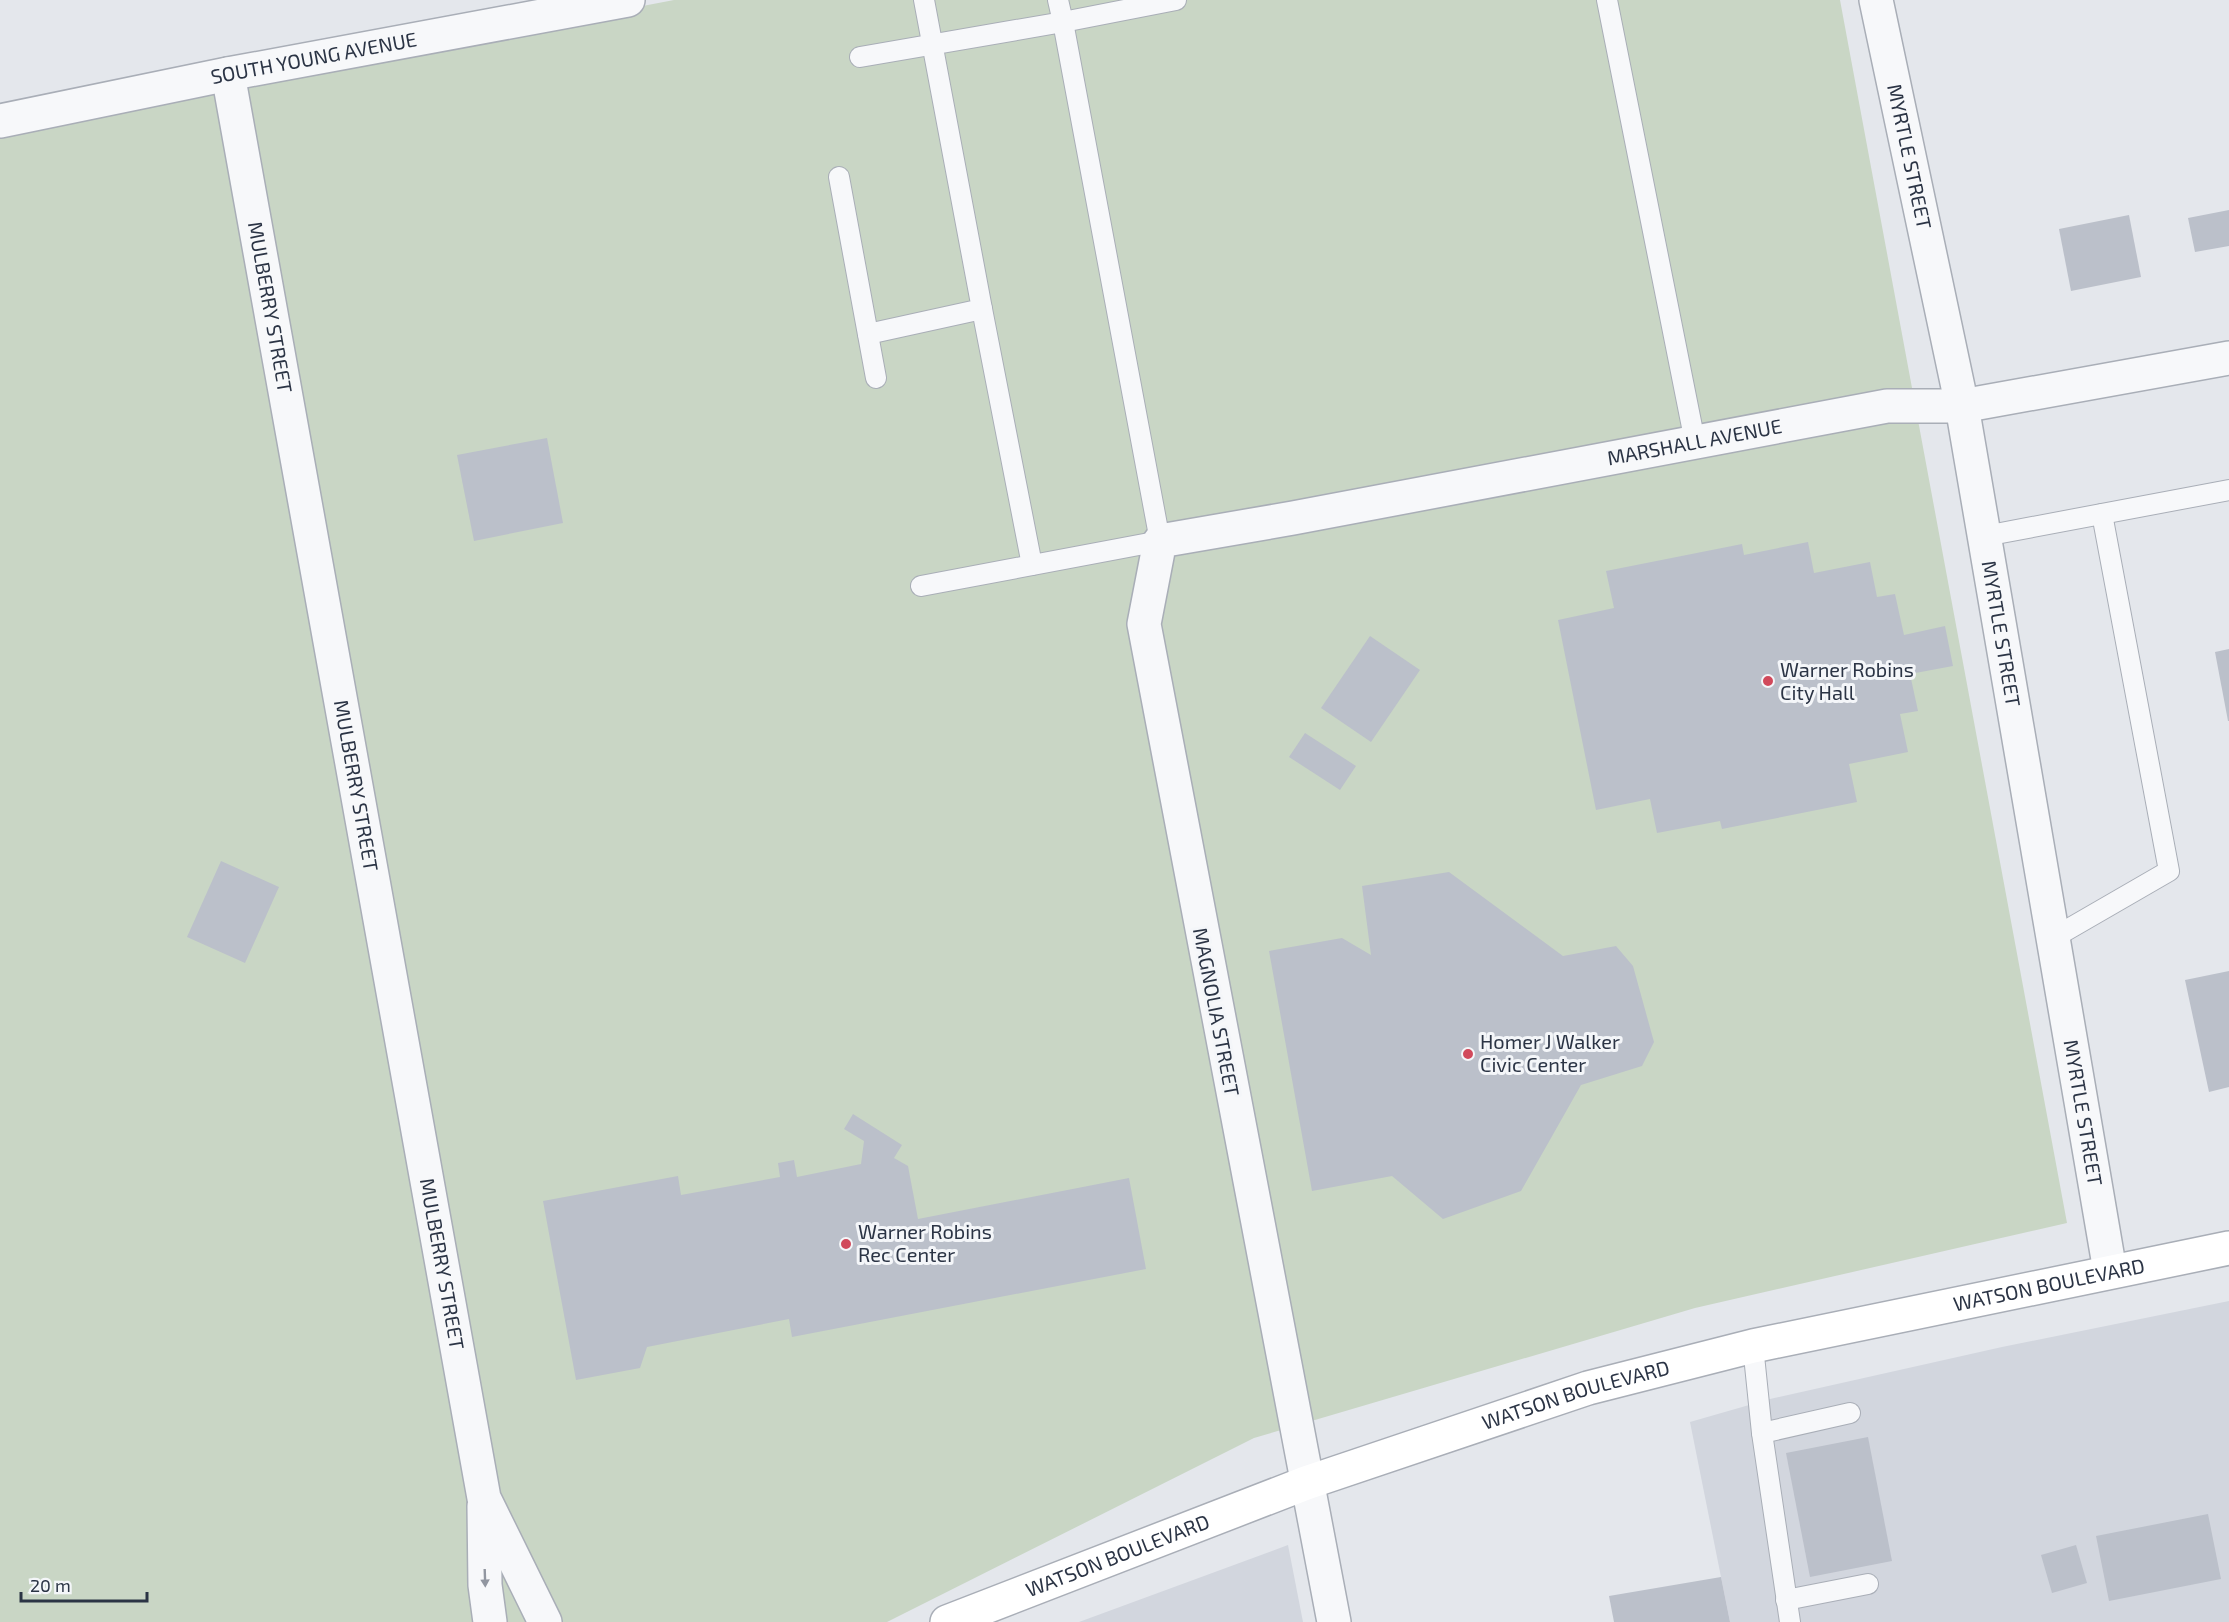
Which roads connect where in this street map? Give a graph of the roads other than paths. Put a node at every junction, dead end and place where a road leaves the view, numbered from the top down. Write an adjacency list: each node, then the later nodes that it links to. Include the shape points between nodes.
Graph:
1 (628, 0): 10 (street, SOUTH YOUNG AVENUE)
2 (924, 0): 8 (lane)
3 (1058, 0): 7 (lane)
4 (1176, 0): 7 (lane)
5 (1607, 0): 18 (lane)
6 (1876, 0): 17 (street, MYRTLE STREET)
7 (1063, 22): 8 (lane); 22 (lane)
8 (932, 43): 9 (lane); 13 (lane)
9 (860, 57)
10 (228, 74): 11 (street, SOUTH YOUNG AVENUE); 32 (street, MULBERRY STREET)
11 (0, 121)
12 (839, 177): 14 (lane)
13 (982, 309): 14 (lane); 23 (lane)
14 (868, 334): 16 (lane)
15 (2229, 358): 17 (street, MARSHALL AVENUE)
16 (876, 378)
17 (1962, 406): 18 (street, MARSHALL AVENUE, via 1887,406); 21 (street, MYRTLE STREET)
18 (1695, 442): 22 (street, MARSHALL AVENUE)
19 (2229, 490): 20 (lane)
20 (2102, 514): 21 (lane); 25 (lane, via 2169,871)
21 (1984, 537): 25 (street, MYRTLE STREET)
22 (1160, 541): 23 (lane); 31 (street, MAGNOLIA STREET, via 1144,624)
23 (1032, 565): 24 (lane)
24 (921, 586)
25 (2053, 938): 27 (street, MYRTLE STREET)
26 (2229, 1248): 27 (main road, WATSON BOULEVARD)
27 (2110, 1271): 28 (main road, WATSON BOULEVARD)
28 (1753, 1346): 30 (lane); 31 (main road, WATSON BOULEVARD, via 1588,1388)
29 (1850, 1413): 30 (lane)
30 (1762, 1432): 34 (lane)
31 (1306, 1483): 37 (main road, WATSON BOULEVARD); 38 (street, MAGNOLIA STREET)
32 (484, 1498): 35 (street, MULBERRY STREET, one-way to 35, via 485,1585); 36 (street, MULBERRY STREET)
33 (1868, 1584): 34 (lane)
34 (1786, 1600): 39 (lane)
35 (490, 1622)
36 (545, 1622)
37 (947, 1622)
38 (1334, 1622)
39 (1790, 1622)

